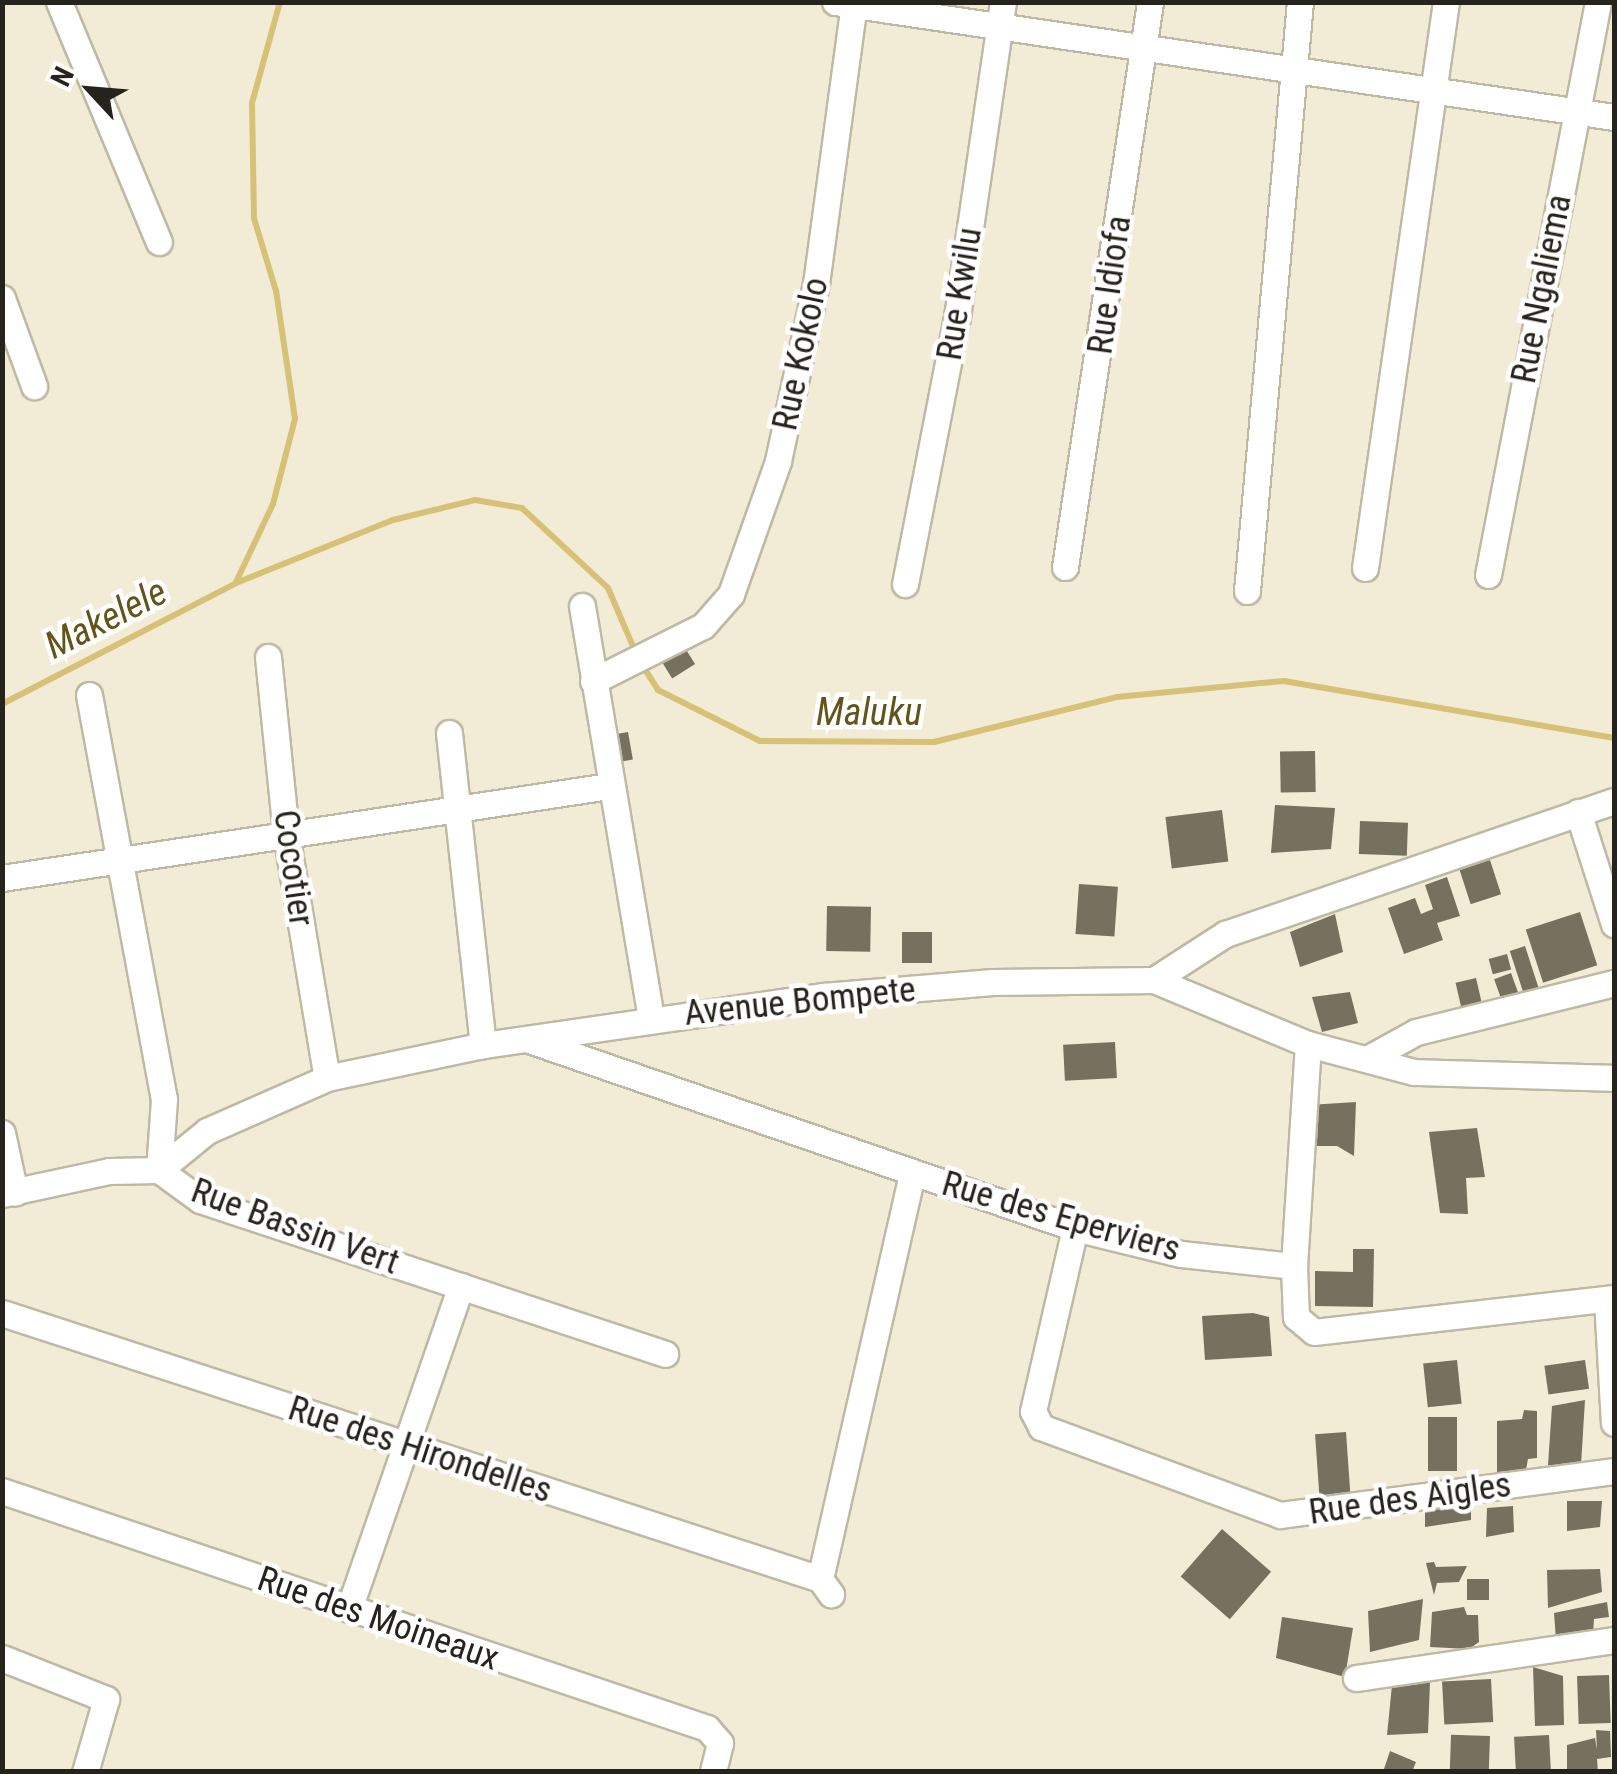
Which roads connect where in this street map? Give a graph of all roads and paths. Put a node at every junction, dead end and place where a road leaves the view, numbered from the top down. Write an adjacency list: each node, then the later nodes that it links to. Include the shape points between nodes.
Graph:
1 (58, 2): 13 (street)
2 (1150, 2): 8 (street, Rue Idiofa)
3 (1300, 2): 9 (street)
4 (1446, 2): 10 (street)
5 (1598, 2): 11 (street, Rue Ngaliema)
6 (847, 3): 7 (street); 23 (street, Rue Kokolo, via 822,256 773,478 725,605 642,660)
7 (1002, 14): 8 (street); 19 (street, Rue Kwilu, via 957,316)
8 (1145, 47): 9 (street); 16 (street, Rue Idiofa)
9 (1296, 72): 10 (street); 20 (street)
10 (1434, 88): 11 (street); 17 (street)
11 (1578, 111): 12 (street); 18 (street, Rue Ngaliema)
12 (1614, 116)
13 (159, 242)
14 (2, 298): 15 (street)
15 (34, 386)
16 (1065, 567)
17 (1365, 568)
18 (1488, 575)
19 (905, 584)
20 (1248, 591)
21 (582, 606): 23 (street)
22 (268, 657): 30 (street, Cocotier)
23 (593, 681): 26 (street)
24 (89, 695): 31 (street, Rue Bassin Vert)
25 (449, 733): 28 (street)
26 (609, 786): 28 (street); 36 (street)
27 (1614, 801): 29 (street)
28 (454, 809): 30 (street); 38 (street)
29 (1578, 812): 33 (street); 34 (street, via 1225,934)
30 (286, 834): 31 (street); 41 (street, Cocotier)
31 (124, 855): 32 (street); 44 (street, Rue Bassin Vert, via 164,1098)
32 (2, 878)
33 (1614, 924)
34 (1154, 980): 36 (street, Avenue Bompete, via 992,982); 39 (street, Avenue Bompete)
35 (1614, 984): 40 (street, via 1416,1032)
36 (651, 1018): 37 (street, Avenue Bompete)
37 (532, 1041): 38 (street, Avenue Bompete); 45 (street, Rue des Eperviers)
38 (483, 1044): 41 (street, Avenue Bompete)
39 (1308, 1044): 40 (street, Avenue Bompete); 48 (street)
40 (1367, 1059): 42 (street, Avenue Bompete, via 1433,1075)
41 (327, 1078): 44 (street, Avenue Bompete, via 207,1131)
42 (1614, 1078)
43 (2, 1132): 46 (street)
44 (159, 1170): 46 (street, via 109,1171); 49 (street, Rue Bassin Vert, via 200,1200)
45 (912, 1174): 47 (street, Rue des Eperviers); 54 (street, Rue des Hirondelles, via 826,1587)
46 (9, 1194)
47 (1075, 1228): 48 (street, Rue des Eperviers, via 1181,1254); 55 (street, Rue des Aigles, via 1033,1411 1042,1427 1280,1515)
48 (1294, 1266): 50 (street, via 1296,1317 1314,1332)
49 (461, 1286): 52 (street, Rue Bassin Vert); 54 (street)
50 (1611, 1299): 53 (street)
51 (2, 1313): 54 (street, Rue des Hirondelles)
52 (665, 1354)
53 (1614, 1422)
54 (407, 1445): 57 (street)
55 (1614, 1471)
56 (2, 1491): 57 (street, Rue des Moineaux)
57 (348, 1609): 62 (street, Rue des Moineaux, via 707,1728 720,1743)
58 (1614, 1640): 60 (street)
59 (2, 1658): 61 (street, via 106,1699)
60 (1356, 1678)
61 (85, 1772)
62 (713, 1772)

